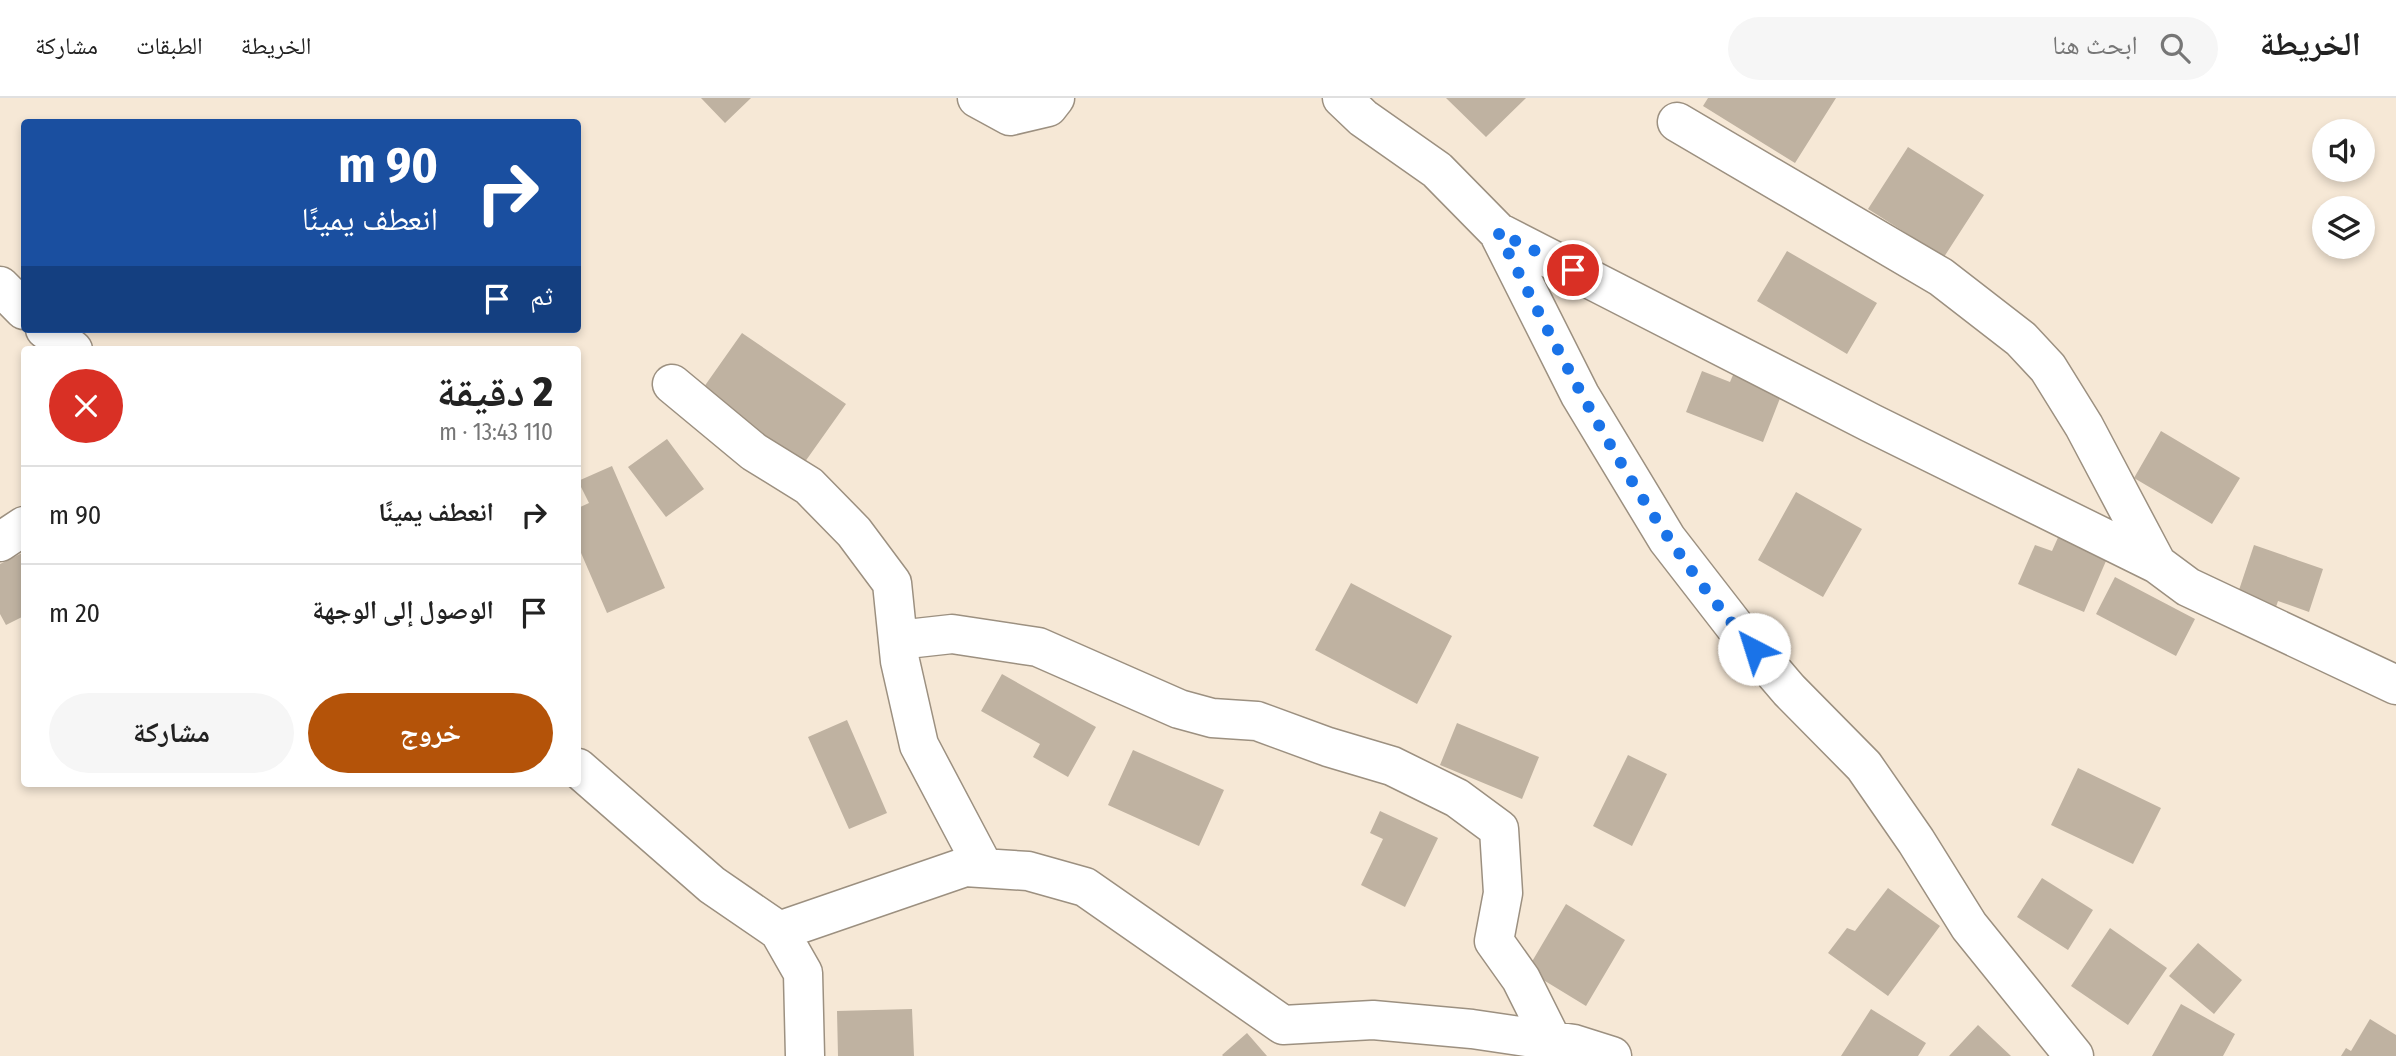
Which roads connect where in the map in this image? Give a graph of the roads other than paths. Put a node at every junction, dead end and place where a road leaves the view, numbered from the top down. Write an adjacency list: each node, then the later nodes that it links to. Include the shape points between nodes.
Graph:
1 (977, 98): 2 (street, via 1010,116 1048,107)
2 (1055, 98)
3 (1342, 98): 5 (street, via 1437,170)
4 (1677, 122): 11 (street, via 1941,277 2021,339 2048,368 2084,426)
5 (1498, 232): 11 (street); 21 (street, via 1580,395 1667,539 1789,690 1864,766 1969,926)
6 (0, 286): 7 (street)
7 (21, 306)
8 (672, 384): 12 (street, via 754,452 809,486 854,532 892,583)
9 (21, 528): 10 (street)
10 (0, 542)
11 (2157, 564): 13 (street, via 2188,587)
12 (898, 640): 15 (street, via 919,745); 18 (street, via 952,634 1038,647 1179,709 1213,718 1256,721 1392,766 1457,798 1499,829 1503,893 1494,941 1521,979)
13 (2396, 685)
14 (581, 771): 16 (street, via 712,885)
15 (984, 868): 16 (street, via 965,867); 17 (street, via 1028,871 1085,887)
16 (779, 931): 19 (street, via 803,973)
17 (1290, 1041): 18 (street, via 1373,1020)
18 (1552, 1041): 20 (street)
19 (805, 1056)
20 (1612, 1056)
21 (2074, 1056)

